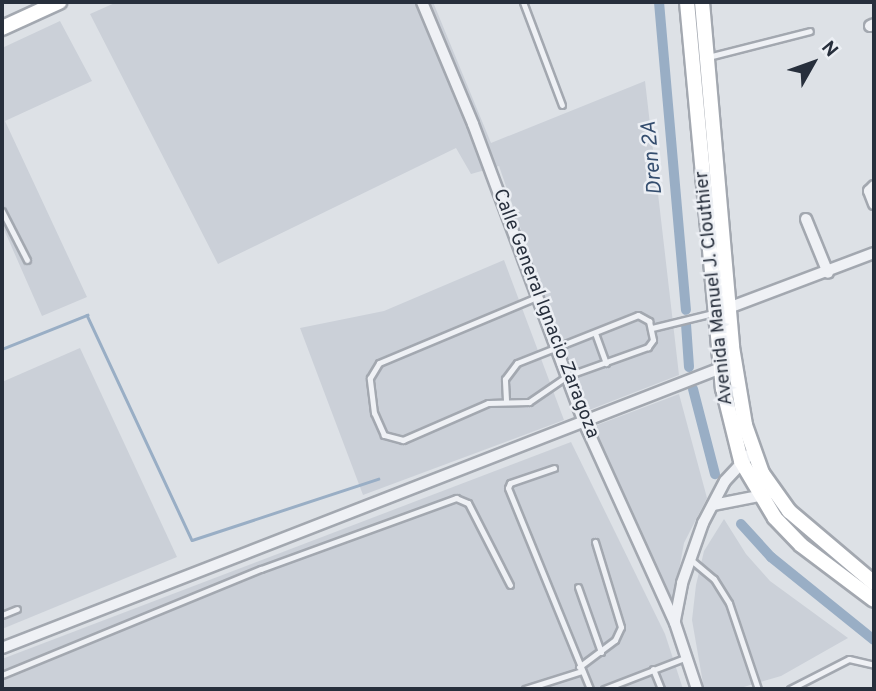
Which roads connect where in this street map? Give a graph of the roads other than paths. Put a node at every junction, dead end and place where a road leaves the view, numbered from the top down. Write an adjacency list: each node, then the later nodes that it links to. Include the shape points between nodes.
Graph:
1 (59, 2): 6 (main road)
2 (422, 2): 17 (street, Calle General Ignacio Zaragoza)
3 (523, 2): 9 (lane)
4 (687, 2): 8 (main road, Avenida Manuel J. Clouthier)
5 (702, 2): 8 (main road, Avenida Manuel J. Clouthier)
6 (2, 28)
7 (810, 31): 8 (lane)
8 (700, 59): 18 (main road, Avenida Manuel J. Clouthier)
9 (562, 105)
10 (874, 186): 11 (street, via 870,191)
11 (874, 204)
12 (2, 211): 15 (lane)
13 (806, 219): 16 (street)
14 (874, 253): 16 (street)
15 (27, 260)
16 (828, 273): 18 (street)
17 (537, 297): 21 (street, Calle General Ignacio Zaragoza); 25 (lane, via 379,363 370,378 374,413 384,435 396,440)
18 (722, 310): 19 (lane); 23 (main road, Avenida Manuel J. Clouthier)
19 (652, 328): 20 (lane, via 638,315); 22 (lane, via 648,348)
20 (595, 333): 21 (lane); 22 (lane)
21 (557, 348): 24 (street, Calle General Ignacio Zaragoza); 25 (lane, via 517,363 508,372)
22 (606, 363): 24 (lane)
23 (727, 366): 26 (street); 27 (main road, Avenida Manuel J. Clouthier); 28 (main road, Avenida Manuel J. Clouthier)
24 (567, 376): 25 (lane, via 529,402); 26 (street, Calle General Ignacio Zaragoza)
25 (506, 400)
26 (583, 420): 40 (street, Calle General Ignacio Zaragoza); 41 (street)
27 (753, 451): 28 (street); 30 (main road, Avenida Manuel J. Clouthier)
28 (741, 461): 30 (main road, Avenida Manuel J. Clouthier); 31 (street)
29 (554, 468): 45 (lane, via 510,483 508,488)
30 (766, 495): 31 (street); 34 (main road, Avenida Manuel J. Clouthier); 37 (main road, Avenida Manuel J. Clouthier, via 801,545)
31 (713, 505): 33 (street)
32 (595, 542): 42 (lane, via 621,627)
33 (690, 558): 40 (street); 53 (lane, via 714,579 729,603)
34 (874, 583)
35 (510, 585): 47 (lane, via 468,503 456,498 261,569)
36 (578, 587): 42 (lane)
37 (874, 600)
38 (17, 609): 39 (lane)
39 (2, 615)
40 (675, 623): 43 (street, Calle General Ignacio Zaragoza)
41 (2, 648)
42 (601, 652): 45 (lane)
43 (687, 657): 46 (lane); 52 (street, Calle General Ignacio Zaragoza)
44 (874, 666): 54 (lane, via 849,659)
45 (581, 669): 48 (lane); 49 (lane)
46 (653, 670): 50 (lane); 51 (lane)
47 (2, 675)
48 (525, 689)
49 (590, 689)
50 (604, 689)
51 (661, 689)
52 (697, 689)
53 (758, 689)
54 (790, 689)

